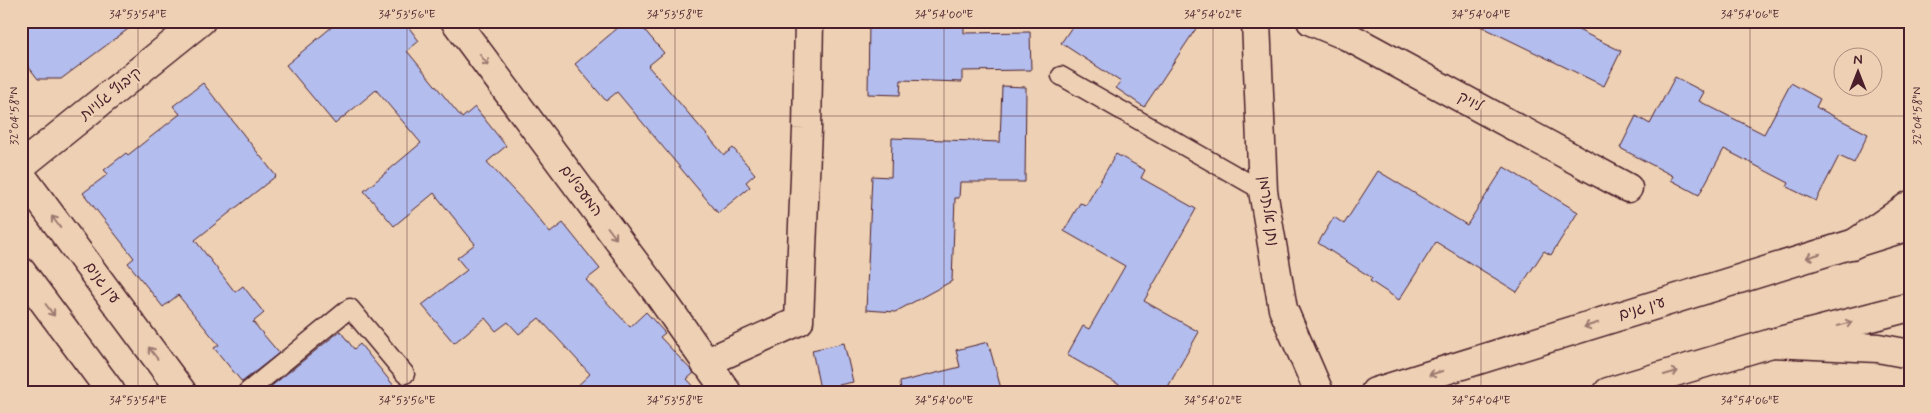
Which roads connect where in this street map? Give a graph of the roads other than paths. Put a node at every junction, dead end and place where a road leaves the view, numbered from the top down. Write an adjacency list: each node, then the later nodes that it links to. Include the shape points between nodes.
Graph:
1 (201, 21): 7 (main road, קיבוץ גלויות)
2 (454, 21): 18 (main road, המעפילים, one-way to 18, via 659,295)
3 (810, 21): 18 (main road, via 800,321)
4 (1256, 21): 10 (main road, נתן אלתרמן)
5 (1311, 21): 9 (main road, ליויק, via 1347,36)
6 (1061, 76): 10 (lane)
7 (21, 166)
8 (21, 175): 21 (main road, עין גנים, one-way to 8)
9 (1628, 188)
10 (1263, 191): 24 (main road, נתן אלתרמן, via 1284,309)
11 (1910, 205): 13 (main road)
12 (1910, 226): 13 (main road, עין גנים)
13 (1852, 245): 25 (main road, עין גנים, one-way to 25)
14 (21, 271): 20 (main road, one-way to 20)
15 (1910, 307): 16 (main road, one-way to 15)
16 (1772, 343): 17 (main road, via 1878,348); 26 (main road, one-way to 16)
17 (1910, 354)
18 (705, 363): 23 (main road, המעפילים)
19 (405, 374): 22 (lane, via 350,308)
20 (111, 392)
21 (182, 392)
22 (247, 392)
23 (727, 392)
24 (1319, 392)
25 (1375, 392)
26 (1608, 392)

